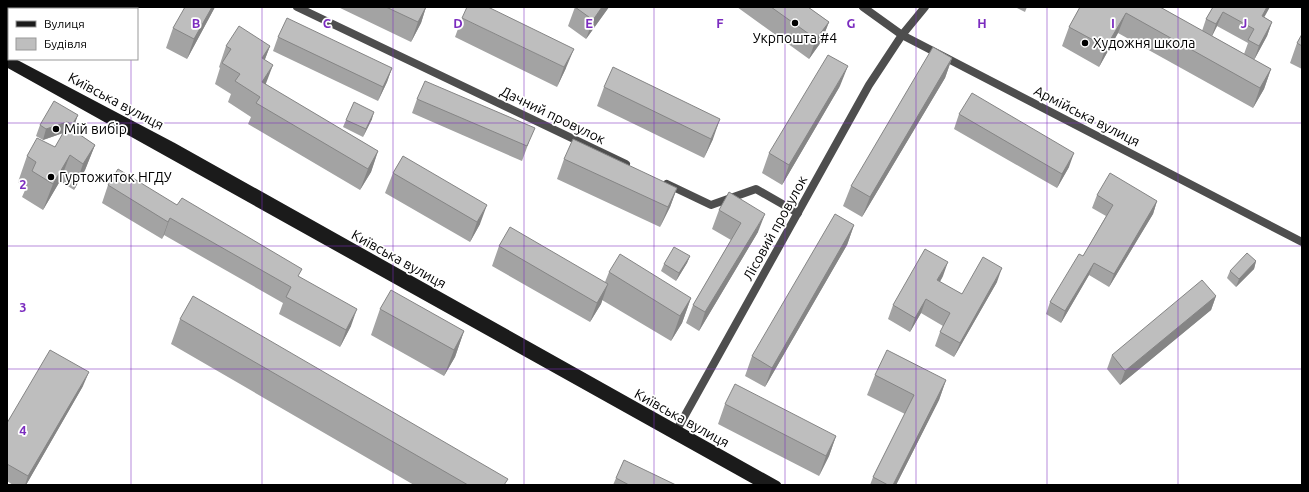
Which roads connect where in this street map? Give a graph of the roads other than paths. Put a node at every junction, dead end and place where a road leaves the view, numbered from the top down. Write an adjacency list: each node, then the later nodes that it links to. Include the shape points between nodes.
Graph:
1 (297, 7): 7 (street, Дачний провулок)
2 (863, 7): 4 (street, Армійська вулиця)
3 (924, 7): 4 (street, Лісовий провулок)
4 (902, 35): 9 (street, Лісовий провулок, via 869,85); 10 (street, Армійська вулиця)
5 (9, 60): 11 (main road, Київська вулиця, via 172,146)
6 (7, 63): 11 (main road, Київська вулиця)
7 (632, 167)
8 (660, 181): 9 (street, via 711,205 756,189)
9 (798, 213): 11 (street, Лісовий провулок)
10 (1302, 242)
11 (675, 433): 12 (main road, Київська вулиця); 13 (main road, Київська вулиця)
12 (763, 485)
13 (777, 485)

